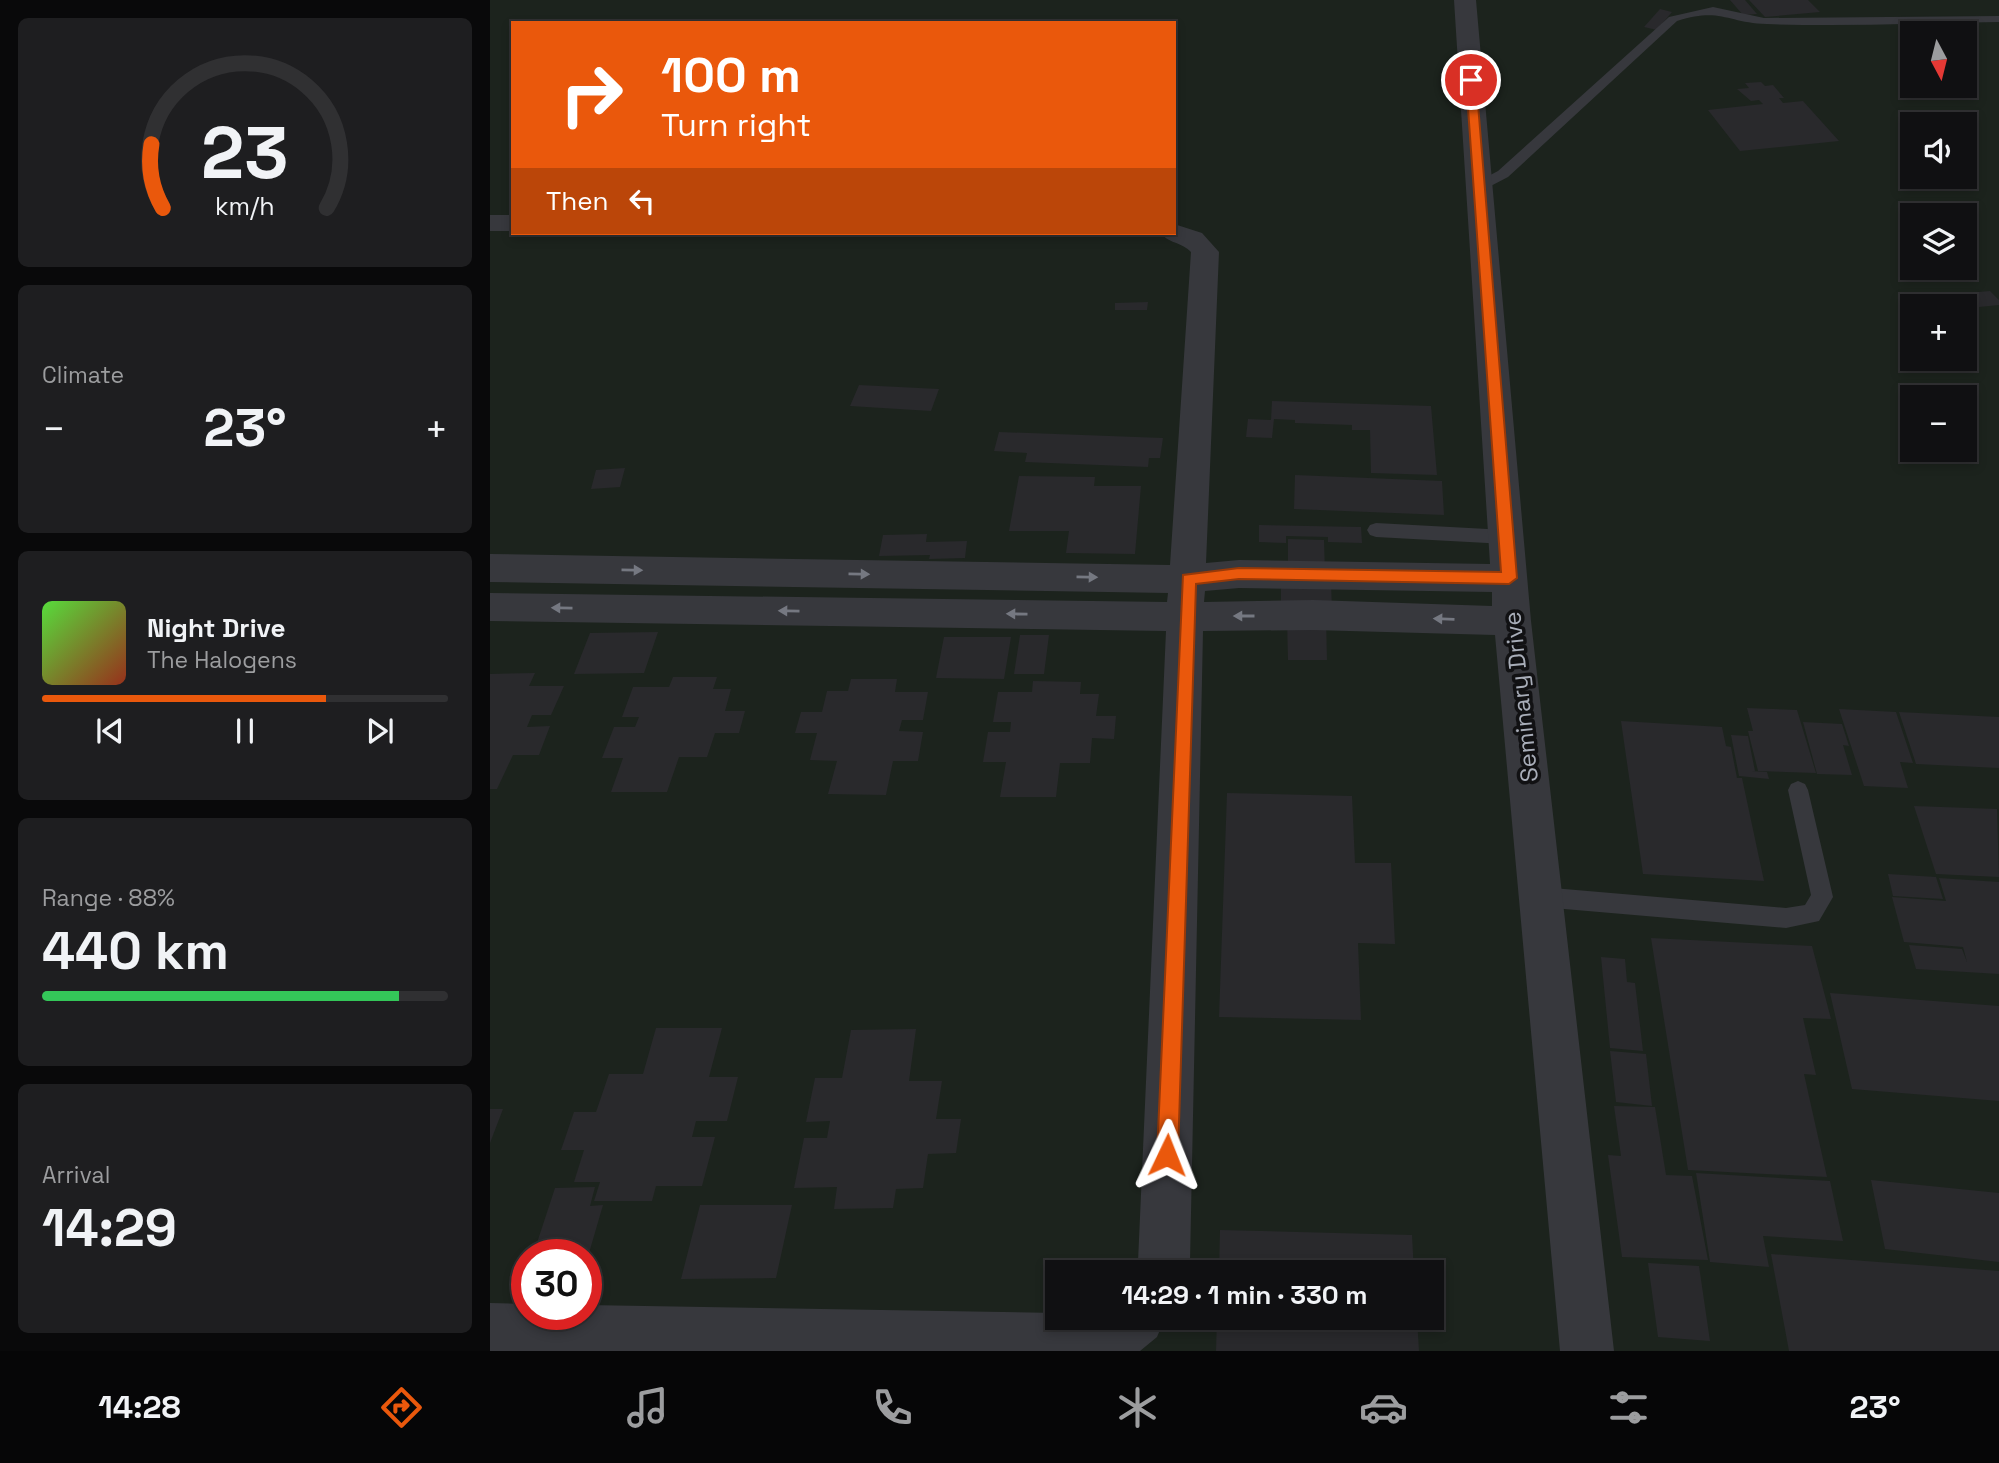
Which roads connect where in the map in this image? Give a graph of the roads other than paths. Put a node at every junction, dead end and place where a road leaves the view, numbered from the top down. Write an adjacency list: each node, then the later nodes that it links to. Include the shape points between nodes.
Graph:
1 (1465, 0): 3 (street, Seminary Drive)
2 (1999, 19): 3 (lane, via 1764,21 1723,5 1695,6 1673,19 1503,174)
3 (1480, 187): 8 (street, Seminary Drive)
4 (490, 223): 5 (street)
5 (511, 223)
6 (1176, 233): 11 (street, via 1192,237 1205,252)
7 (1376, 530): 8 (lane)
8 (1506, 537): 10 (street, Seminary Drive)
9 (490, 568): 11 (street, one-way to 11)
10 (1509, 578): 11 (street, via 1239,574); 13 (street, Seminary Drive)
11 (1187, 598): 12 (street, one-way to 12); 13 (street, one-way to 11, via 1313,615); 16 (street)
12 (490, 607)
13 (1512, 621): 15 (street, Seminary Drive)
14 (1798, 790): 15 (lane, via 1822,897 1811,914 1786,918)
15 (1541, 897): 19 (street, Seminary Drive)
16 (1162, 1260)
17 (490, 1330): 18 (street, via 1097,1340)
18 (1124, 1330)
19 (1587, 1351)

